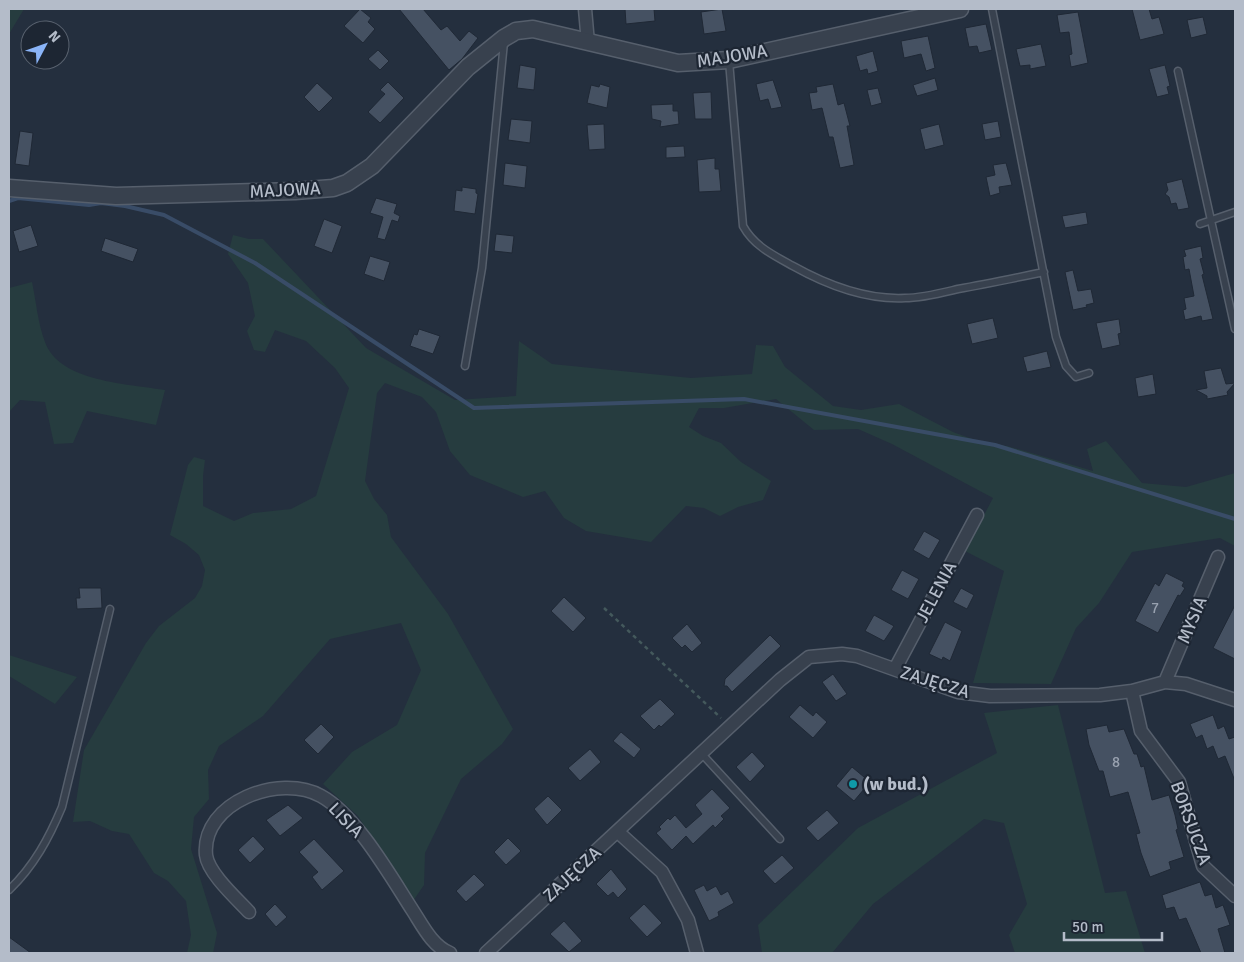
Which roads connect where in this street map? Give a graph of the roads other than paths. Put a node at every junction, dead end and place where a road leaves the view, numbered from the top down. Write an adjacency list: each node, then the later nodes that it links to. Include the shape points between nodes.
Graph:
1 (585, 9): 5 (street)
2 (960, 9): 6 (street, MAJOWA)
3 (992, 9): 12 (lane)
4 (504, 38): 5 (street, MAJOWA, via 516,31 533,29); 8 (street, MAJOWA, via 468,67 372,166 347,183 333,188 116,196); 14 (lane, via 482,268)
5 (588, 43): 6 (street, MAJOWA, via 678,63)
6 (729, 60): 12 (lane, via 743,226 749,236 772,254 838,288 885,298 936,294)
7 (1178, 71): 10 (lane)
8 (9, 188)
9 (1235, 212): 10 (lane)
10 (1212, 220): 11 (lane); 13 (lane)
11 (1200, 224)
12 (1044, 272): 15 (lane, via 1056,337 1066,366 1076,376)
13 (1235, 329)
14 (465, 366)
15 (1089, 373)
16 (977, 515): 19 (street, JELENIA)
17 (1218, 557): 20 (street, MYSIA)
18 (110, 609): 26 (lane, via 62,806 37,857)
19 (895, 669): 21 (street, ZAJĘCZA, via 958,692 990,696 1100,695); 23 (street, ZAJĘCZA, via 842,654 809,658 790,670)
20 (1165, 682): 21 (street, ZAJĘCZA); 22 (street, ZAJĘCZA, via 1186,684)
21 (1132, 691): 27 (street, BORSUCZA, via 1141,730 1179,782 1203,866)
22 (1235, 700)
23 (702, 754): 24 (street, ZAJĘCZA); 25 (lane)
24 (618, 832): 30 (street, ZAJĘCZA); 31 (street, via 662,872 688,920)
25 (780, 839)
26 (9, 890)
27 (1235, 896)
28 (249, 912): 29 (street, LISIA, via 213,871 206,856 207,841 221,816 240,799 257,791 298,788 320,795 337,808 376,855 438,945)
29 (450, 953)
30 (486, 953)
31 (697, 953)

